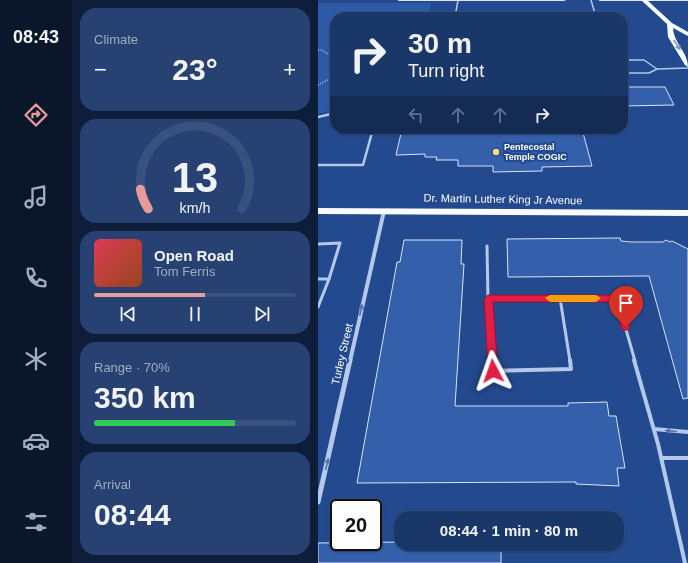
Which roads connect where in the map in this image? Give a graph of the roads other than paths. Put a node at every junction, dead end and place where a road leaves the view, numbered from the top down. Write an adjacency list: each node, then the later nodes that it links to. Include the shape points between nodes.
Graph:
1 (399, 0): 2 (street)
2 (458, 0): 3 (street); 8 (lane)
3 (564, 0)
4 (590, 0): 9 (lane)
5 (600, 0): 6 (street)
6 (644, 0): 7 (street); 10 (main road)
7 (688, 0)
8 (456, 12)
9 (594, 12)
10 (670, 24): 11 (main road); 13 (main road, one-way to 13, via 671,37)
11 (688, 34)
12 (628, 60): 15 (lane, via 644,60)
13 (688, 65)
14 (688, 68): 15 (lane)
15 (657, 69): 16 (lane, via 649,73)
16 (628, 73)
17 (330, 114): 18 (lane)
18 (318, 117)
19 (372, 134): 20 (lane, via 363,166)
20 (318, 165)
21 (318, 211): 22 (main road, Dr. Martin Luther King Jr Avenue)
22 (384, 211): 23 (main road, Dr. Martin Luther King Jr Avenue); 35 (street, Turley Street, one-way to 22)
23 (688, 213)
24 (318, 244): 27 (lane, via 340,243)
25 (487, 246): 29 (lane)
26 (318, 279): 27 (lane)
27 (329, 279): 30 (lane)
28 (560, 298): 29 (lane); 29 (lane, via 571,369 493,371); 31 (lane, via 617,298)
29 (488, 299)
30 (318, 307)
31 (654, 429): 32 (lane, one-way to 31); 33 (lane)
32 (688, 432)
33 (662, 458): 34 (lane); 36 (lane)
34 (688, 458)
35 (318, 502)
36 (686, 563)

